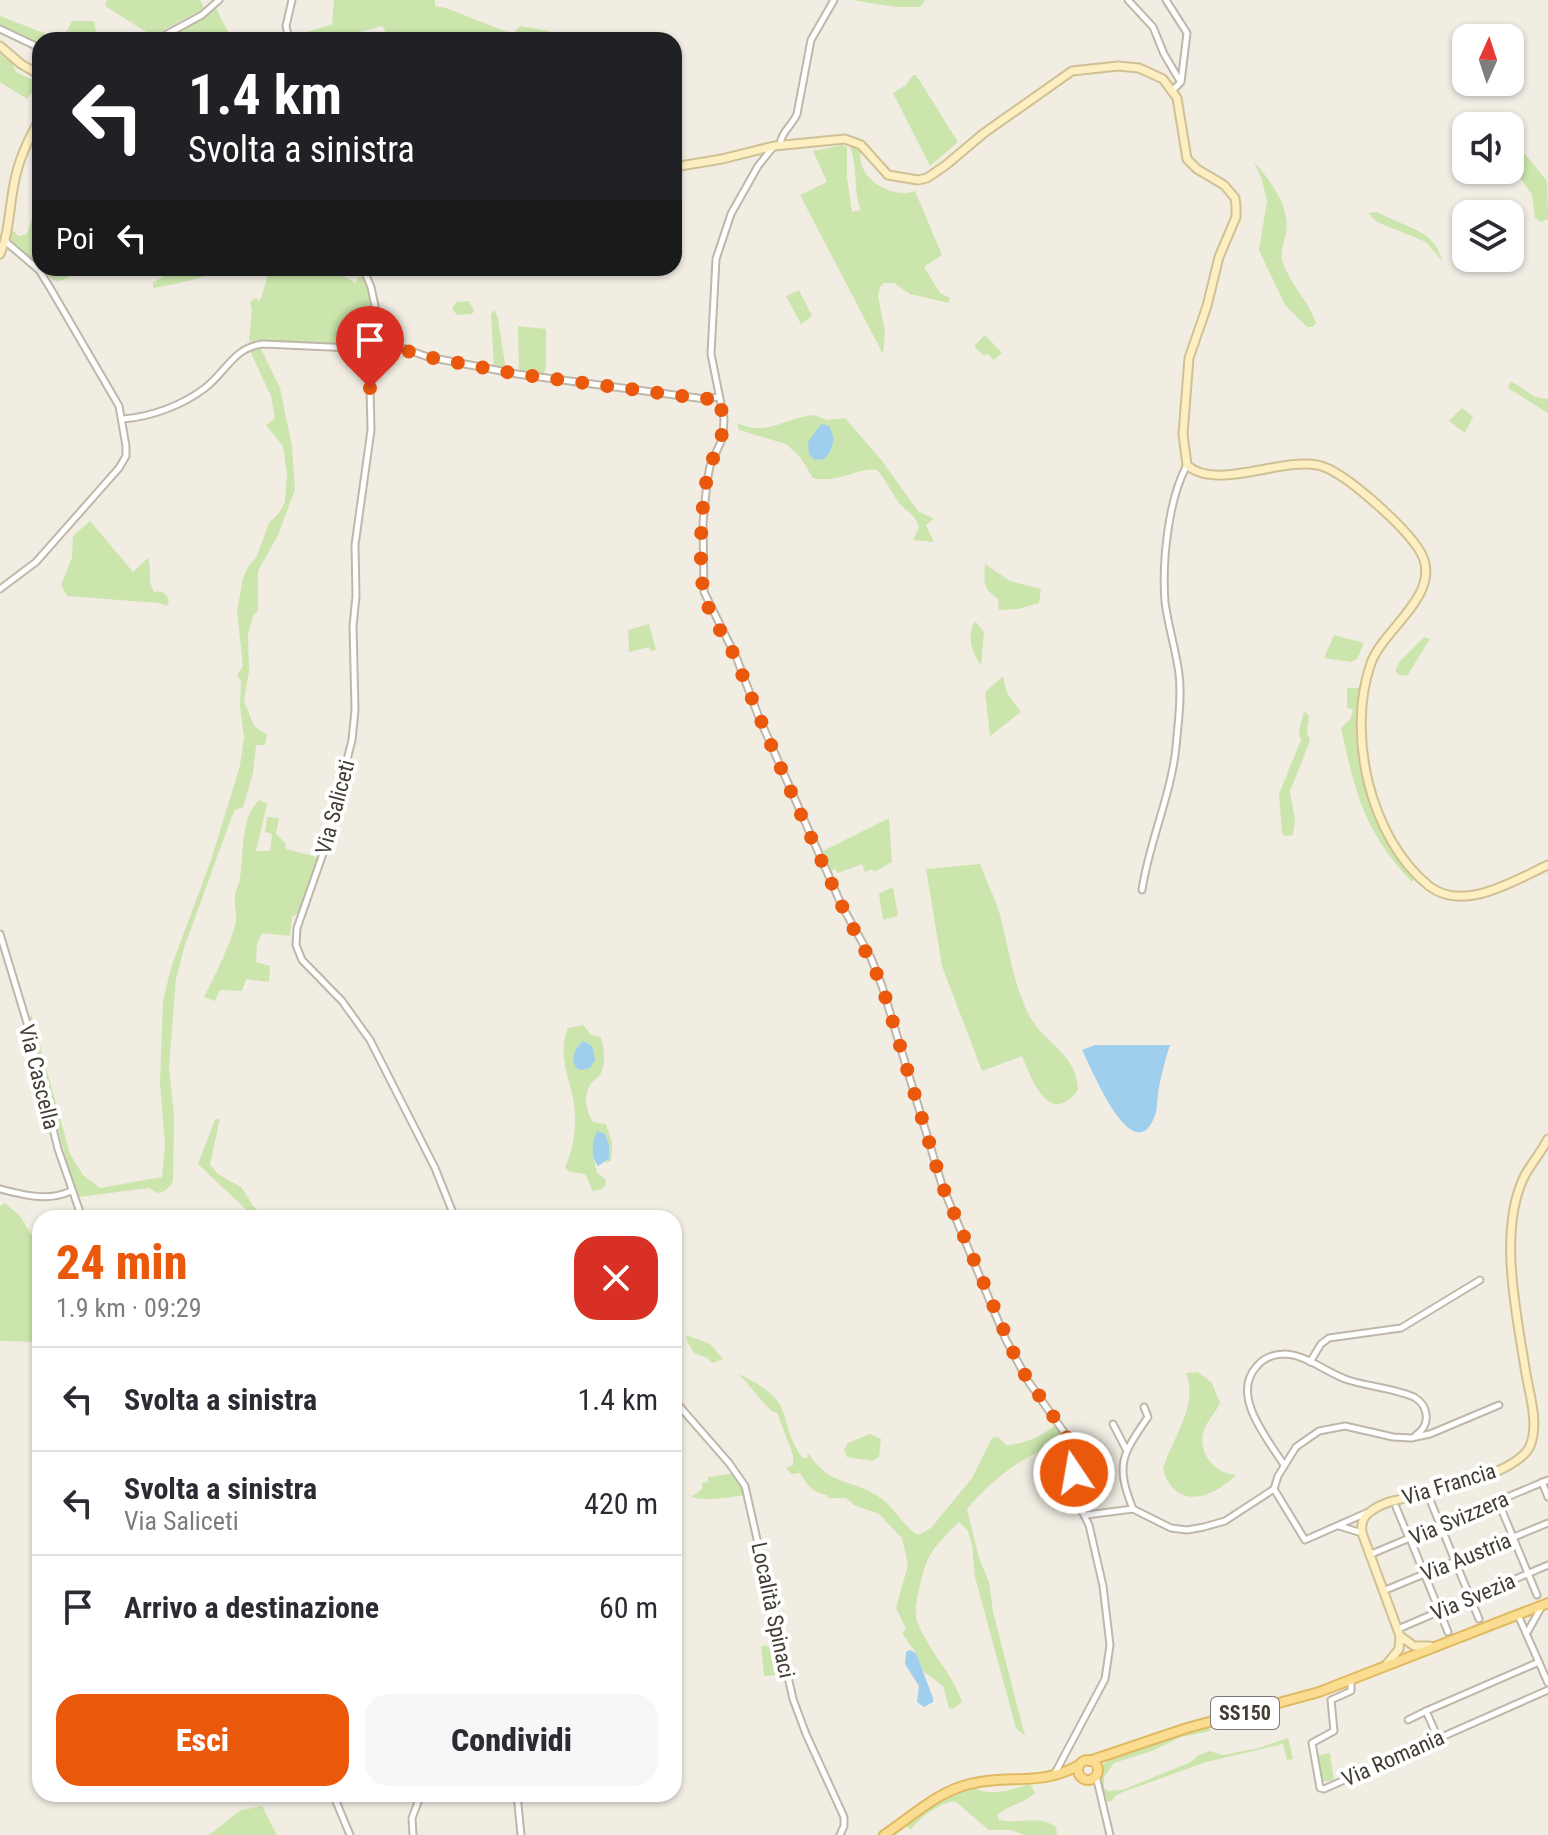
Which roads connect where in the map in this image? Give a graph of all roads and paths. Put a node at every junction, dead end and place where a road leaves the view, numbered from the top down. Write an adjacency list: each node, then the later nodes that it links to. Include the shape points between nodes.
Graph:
1 (219, 0): 7 (street)
2 (292, 0): 8 (street)
3 (834, 0): 15 (street, via 811,40 797,114)
4 (1128, 0): 12 (street, via 1153,27)
5 (1166, 0): 12 (street, via 1187,33)
6 (0, 32): 9 (street)
7 (171, 32)
8 (287, 32)
9 (32, 44)
10 (0, 46): 11 (main road)
11 (32, 70)
12 (1181, 82): 13 (street)
13 (1172, 91): 15 (main road, via 1163,79 1139,68 1072,71 918,180 888,175 854,141); 26 (main road, via 1187,159 1224,185 1236,206 1189,358 1183,434)
14 (32, 133): 17 (main road, via 16,173)
15 (777, 146): 16 (main road); 24 (street, via 758,166 731,214 716,259 711,335)
16 (682, 166)
17 (5, 241): 18 (main road); 19 (street)
18 (0, 254)
19 (32, 264)
20 (43, 276): 25 (street)
21 (366, 276): 22 (street)
22 (383, 344): 23 (street); 24 (street, via 554,380)
23 (375, 349): 25 (street, via 252,345 206,388 145,416); 35 (street, Via Saliceti, via 371,430 355,545 352,740 296,945 302,960 370,1040)
24 (719, 397): 53 (street, via 723,437 710,466 703,523 706,600 737,659 842,906 871,958 942,1185 1019,1366 1066,1435 1079,1505)
25 (123, 419): 27 (street, via 126,456 119,468 36,562)
26 (1187, 465): 28 (main road, via 1198,472 1227,475 1286,464 1319,465 1351,481 1413,541 1424,562 1422,591 1388,635 1368,674 1362,724 1373,803 1397,851 1433,889 1453,896 1474,895); 29 (street, via 1177,484 1165,567 1165,604 1179,674 1175,752)
27 (0, 589)
28 (1548, 865)
29 (1142, 890)
30 (0, 934): 33 (street, Via Cascella)
31 (1548, 1139): 52 (main road, Via Francia, via 1519,1192 1512,1246 1533,1419 1531,1444 1517,1461 1487,1475)
32 (0, 1189): 33 (street, via 46,1198)
33 (71, 1191): 34 (street, Via Cascella)
34 (79, 1210)
35 (452, 1210)
36 (1480, 1280): 37 (street, via 1401,1328 1329,1338)
37 (1310, 1362): 42 (street, via 1347,1380 1419,1400 1426,1419 1421,1432); 44 (street, via 1274,1355 1258,1364 1247,1381 1251,1409)
38 (1499, 1405): 42 (street)
39 (1144, 1407): 43 (street, via 1148,1417)
40 (682, 1409): 99 (street, Località Spinaci, via 745,1486 786,1674 802,1725 844,1817)
41 (1113, 1424): 43 (street)
42 (1411, 1438): 44 (street, via 1333,1427 1307,1437)
43 (1126, 1450): 51 (street, via 1123,1485)
44 (1284, 1465): 46 (street)
45 (1545, 1481): 47 (street); 49 (street, Via Svizzera)
46 (1274, 1489): 51 (street, via 1225,1521 1187,1530); 57 (street, via 1305,1540)
47 (1548, 1497)
48 (1430, 1500): 56 (street)
49 (1498, 1501): 56 (street, Via Svizzera); 59 (street)
50 (1396, 1507): 60 (street)
51 (1133, 1509): 53 (street)
52 (1370, 1511): 54 (street); 58 (main road)
53 (1086, 1515): 91 (street, via 1103,1586 1107,1670)
54 (1350, 1520): 57 (street); 58 (street)
55 (1548, 1523): 59 (street, Via Austria)
56 (1440, 1525): 60 (street, Via Svizzera); 62 (street)
57 (1338, 1526): 58 (street)
58 (1362, 1530): 61 (main road)
59 (1513, 1538): 62 (street, Via Austria); 65 (street)
60 (1410, 1540): 61 (street, Via Svizzera); 64 (street)
61 (1369, 1555): 66 (main road)
62 (1455, 1562): 64 (street, Via Austria); 68 (street)
63 (1548, 1565): 65 (street, Via Svezia)
64 (1425, 1574): 66 (street, Via Austria); 70 (street)
65 (1528, 1574): 67 (street); 68 (street, Via Svezia)
66 (1383, 1591): 76 (main road)
67 (1537, 1595)
68 (1470, 1598): 70 (street, Via Svezia); 72 (street)
69 (1545, 1604): 71 (main road, SS150); 73 (street)
70 (1439, 1611): 74 (street); 76 (street, Via Svezia)
71 (1522, 1613): 73 (street); 75 (street); 77 (main road, SS150)
72 (1479, 1619)
73 (1530, 1624): 75 (street)
74 (1448, 1632)
75 (1527, 1632): 79 (street)
76 (1401, 1637): 77 (main road, via 1421,1647); 78 (main road); 80 (main road, via 1397,1654)
77 (1445, 1644): 78 (main road, SS150)
78 (1409, 1657): 80 (main road, SS150)
79 (1539, 1662): 82 (street); 84 (street)
80 (1382, 1668): 81 (main road, SS150)
81 (1351, 1680): 86 (street, Via Romania, via 1351,1691 1331,1700 1334,1731 1312,1743 1320,1788); 87 (main road, SS150)
82 (1548, 1683)
83 (1548, 1690): 86 (street, Via Romania)
84 (1426, 1711): 85 (street); 86 (street)
85 (1408, 1720)
86 (1438, 1738)
87 (1107, 1756): 88 (main road, SS150); 90 (main road)
88 (1089, 1761): 89 (main road); 90 (main road)
89 (1081, 1773): 90 (main road); 91 (main road); 92 (street)
90 (1097, 1773): 92 (street)
91 (1054, 1777): 100 (main road, via 955,1788)
92 (1097, 1789): 101 (street)
93 (336, 1802): 96 (street)
94 (418, 1802): 97 (street)
95 (518, 1802): 98 (street)
96 (350, 1835)
97 (413, 1835)
98 (521, 1835)
99 (840, 1835)
100 (884, 1835)
101 (1110, 1835)

